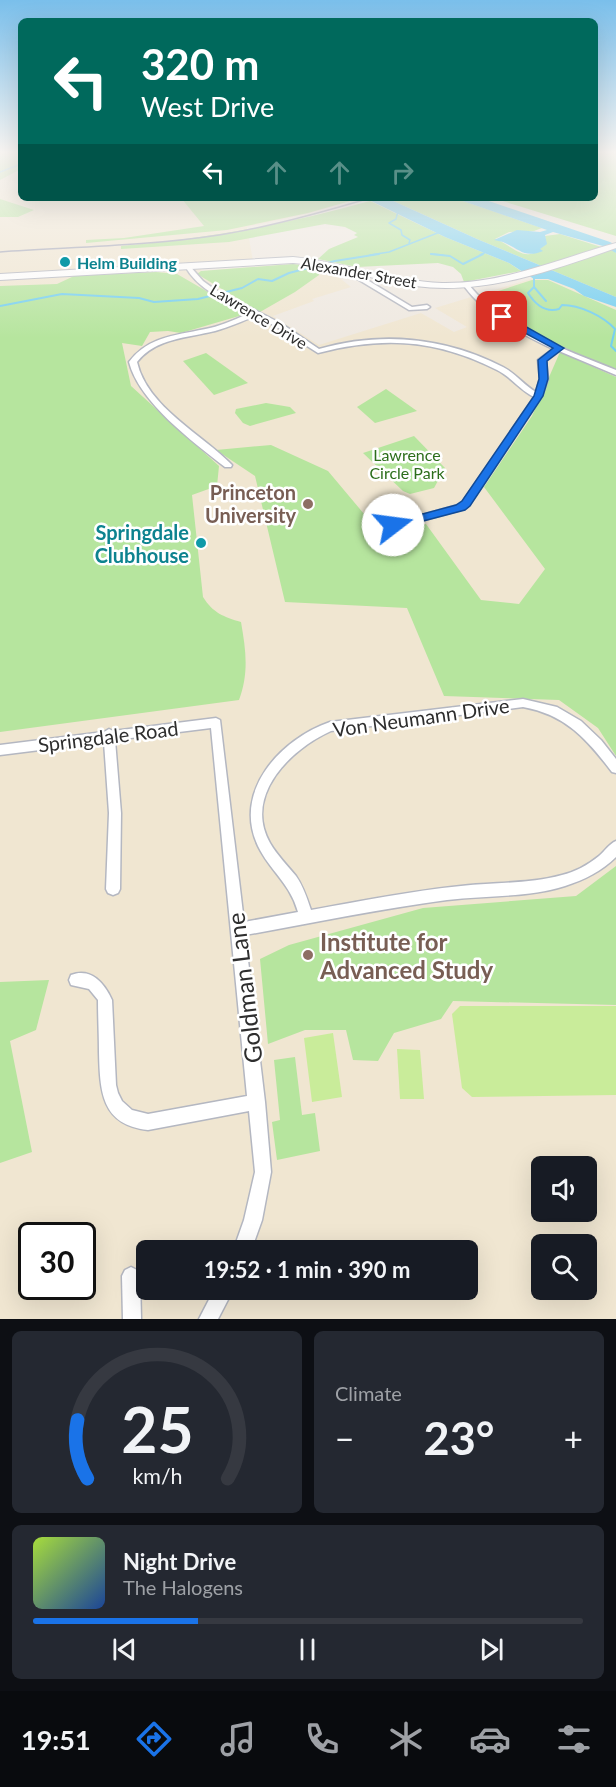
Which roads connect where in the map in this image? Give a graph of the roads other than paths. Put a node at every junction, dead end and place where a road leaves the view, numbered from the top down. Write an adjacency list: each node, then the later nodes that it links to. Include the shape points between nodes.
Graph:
1 (616, 245): 5 (main road, Alexander Street, via 520,277)
2 (189, 266): 3 (main road, Alexander Street, via 282,260); 4 (main road, Alexander Street); 7 (street, Lawrence Drive, via 190,273 210,289)
3 (358, 270): 5 (main road, Alexander Street, via 412,282); 6 (street, via 356,276 411,309)
4 (0, 277)
5 (467, 285): 8 (street, via 502,317)
6 (427, 307)
7 (255, 314): 10 (street, Lawrence Drive, via 318,351 378,339 453,350 504,370); 11 (street, via 152,345 133,362 135,373 149,394)
8 (559, 348): 9 (street); 10 (street, via 542,360 544,379)
9 (616, 373)
10 (538, 396): 12 (street, via 466,503)
11 (228, 465)
12 (381, 529)
13 (216, 723): 14 (street, Springdale Road); 20 (street, Goldman Lane)
14 (109, 735): 15 (street, Springdale Road); 18 (street, via 115,813)
15 (0, 750)
16 (616, 768): 19 (street, Von Neumann Drive, via 582,727 561,712 523,703 330,727 305,739 272,770 257,803 255,822 263,844 297,891)
17 (616, 847): 19 (street, via 589,870 562,881 412,898)
18 (113, 889)
19 (308, 918): 20 (street)
20 (237, 930): 22 (street, Goldman Lane)
21 (76, 980): 22 (street, via 93,982 105,1000 108,1085 120,1113 135,1122 148,1122)
22 (257, 1102): 23 (street, Goldman Lane, via 263,1172)
23 (246, 1240)
24 (131, 1276): 26 (street)
25 (218, 1300): 27 (street)
26 (132, 1319)
27 (208, 1319)

